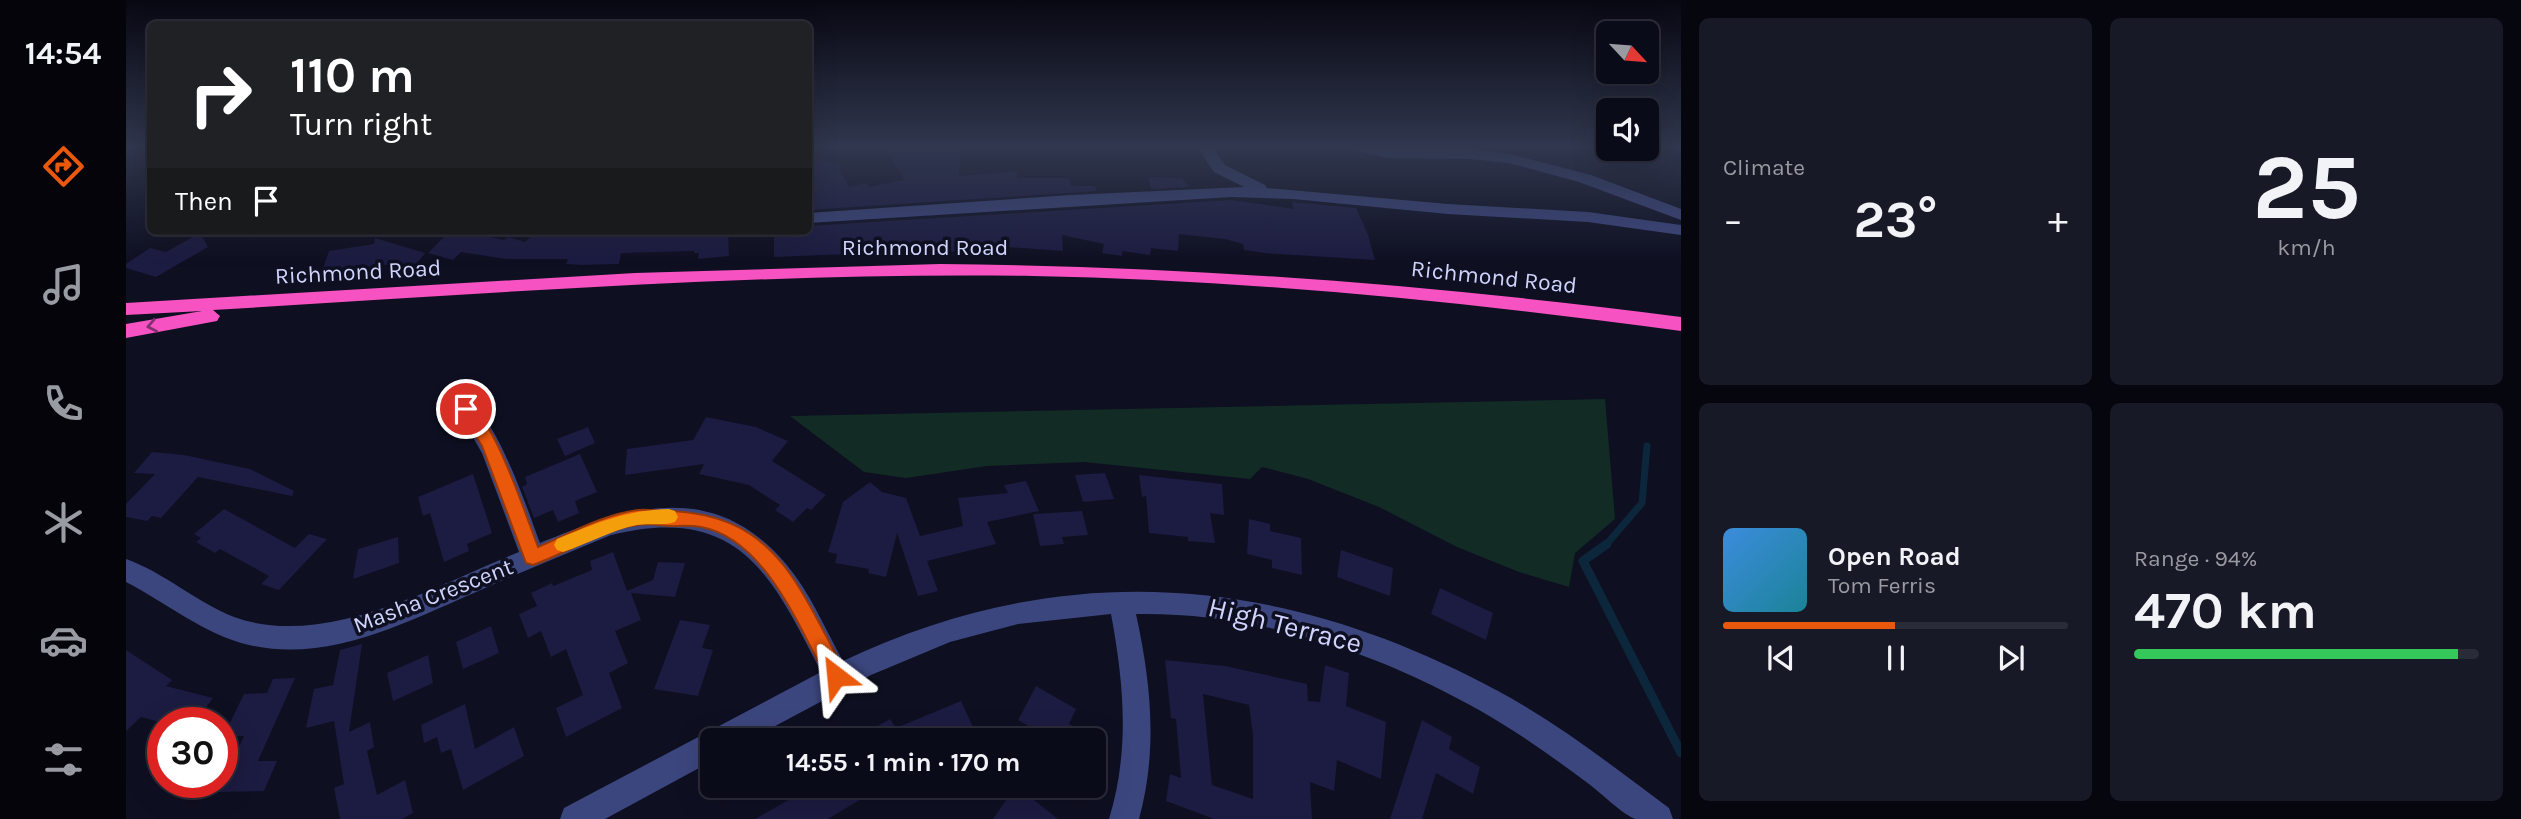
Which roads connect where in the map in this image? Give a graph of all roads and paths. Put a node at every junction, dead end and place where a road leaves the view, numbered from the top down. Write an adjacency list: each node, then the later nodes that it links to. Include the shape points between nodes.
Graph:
1 (1252, 185): 3 (street)
2 (1604, 185): 4 (street)
3 (1272, 194): 5 (street, via 1071,200); 6 (street, via 1588,217)
4 (1681, 215)
5 (812, 218)
6 (1681, 230)
7 (389, 295): 8 (highway, Richmond Road); 9 (highway, Richmond Road, via 847,271 1079,272 1460,297); 10 (highway, one-way to 10, via 209,316)
8 (126, 309)
9 (1681, 324)
10 (126, 331)
11 (458, 402): 12 (street, via 485,435)
12 (533, 557): 13 (street, Masha Crescent, via 378,621 300,638 261,635 222,623); 15 (street, Masha Crescent, via 638,517 701,520 720,526 761,553 779,574)
13 (126, 570)
14 (1121, 602): 15 (street, High Terrace, via 1066,605 952,630); 19 (street, via 1137,687 1138,736); 20 (street, High Terrace, via 1191,603 1242,610 1386,650 1488,699)
15 (836, 676): 16 (street, High Terrace)
16 (743, 728)
17 (700, 752): 18 (street)
18 (575, 819)
19 (1124, 819)
20 (1658, 819)

